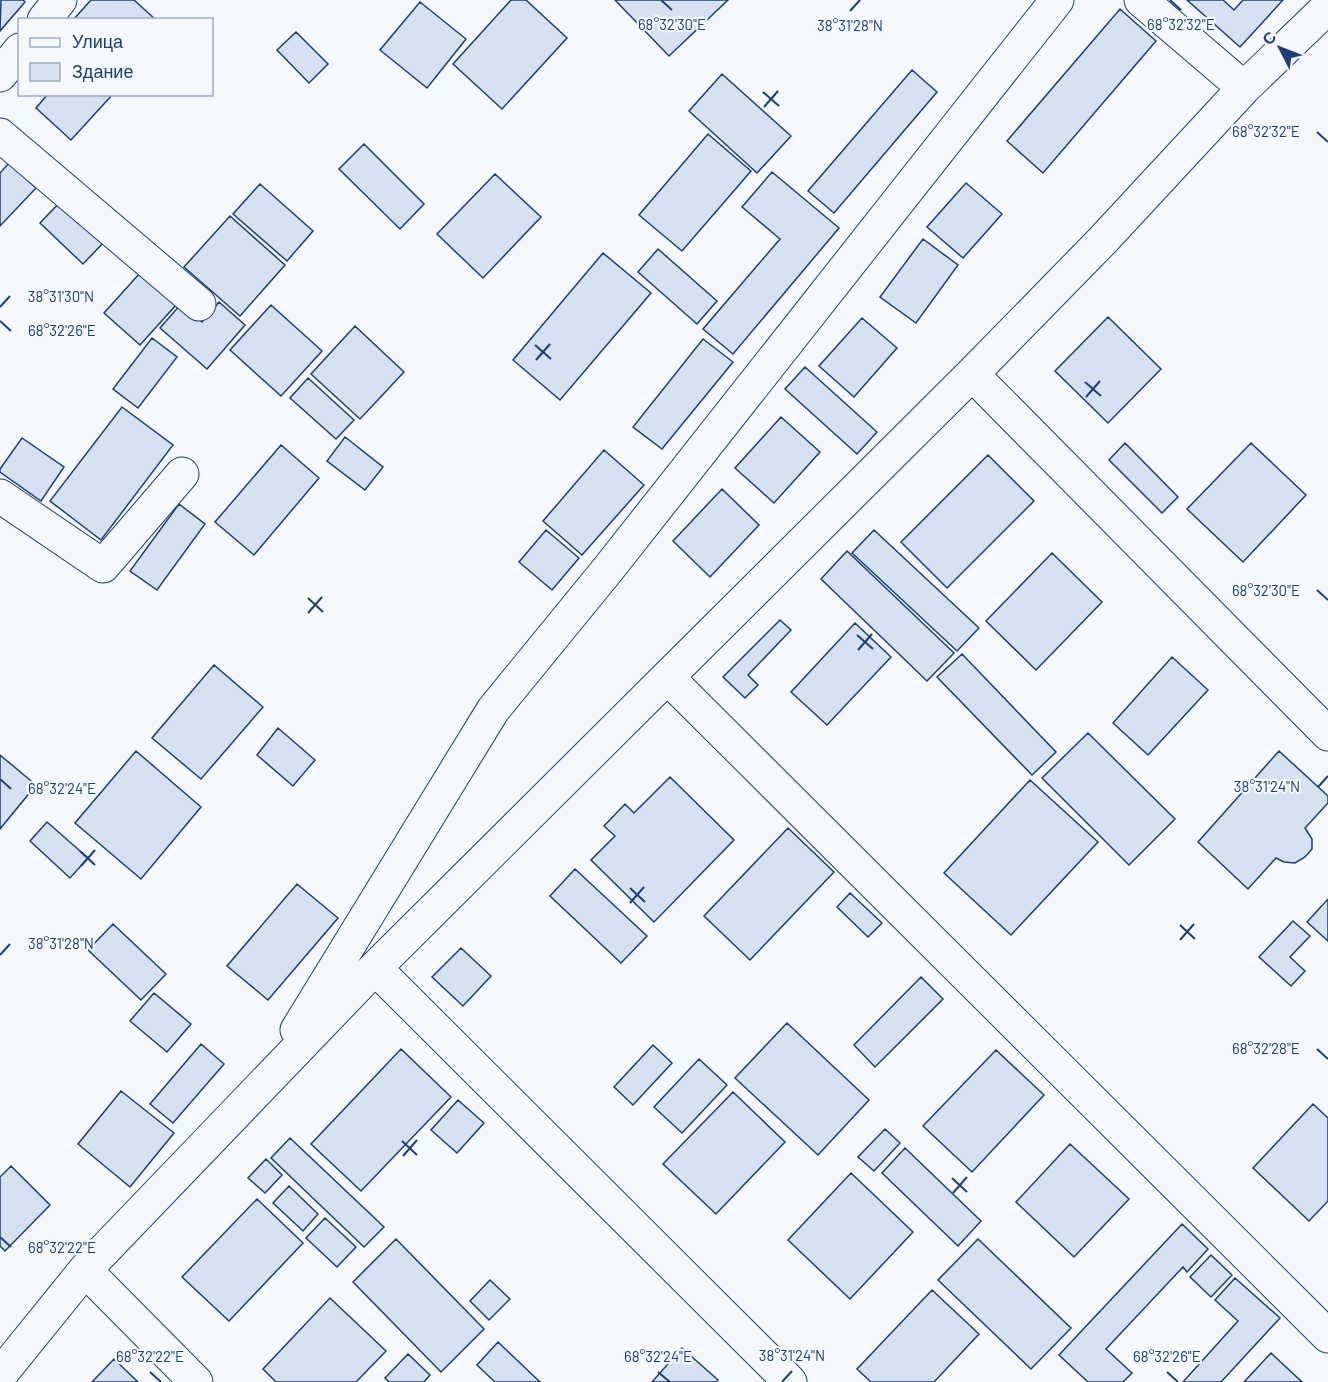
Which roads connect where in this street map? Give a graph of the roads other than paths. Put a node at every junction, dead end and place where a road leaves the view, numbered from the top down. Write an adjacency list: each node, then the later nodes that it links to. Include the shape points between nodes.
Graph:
1 (60, 0): 5 (street)
2 (1057, 0): 17 (street, via 493,710)
3 (1141, 0): 8 (street)
4 (1328, 7): 8 (street)
5 (46, 18)
6 (18, 52): 7 (street)
7 (0, 75)
8 (1244, 88): 11 (street)
9 (0, 135): 10 (street)
10 (200, 304)
11 (972, 374): 14 (street); 15 (street)
12 (182, 474): 13 (street, via 103,567)
13 (0, 496)
14 (668, 678): 16 (street); 19 (street)
15 (1328, 734)
16 (375, 968): 17 (street); 22 (street)
17 (262, 1087): 18 (street)
18 (85, 1270): 20 (street); 21 (street)
19 (1328, 1336)
20 (0, 1375)
21 (196, 1382)
22 (790, 1382)

